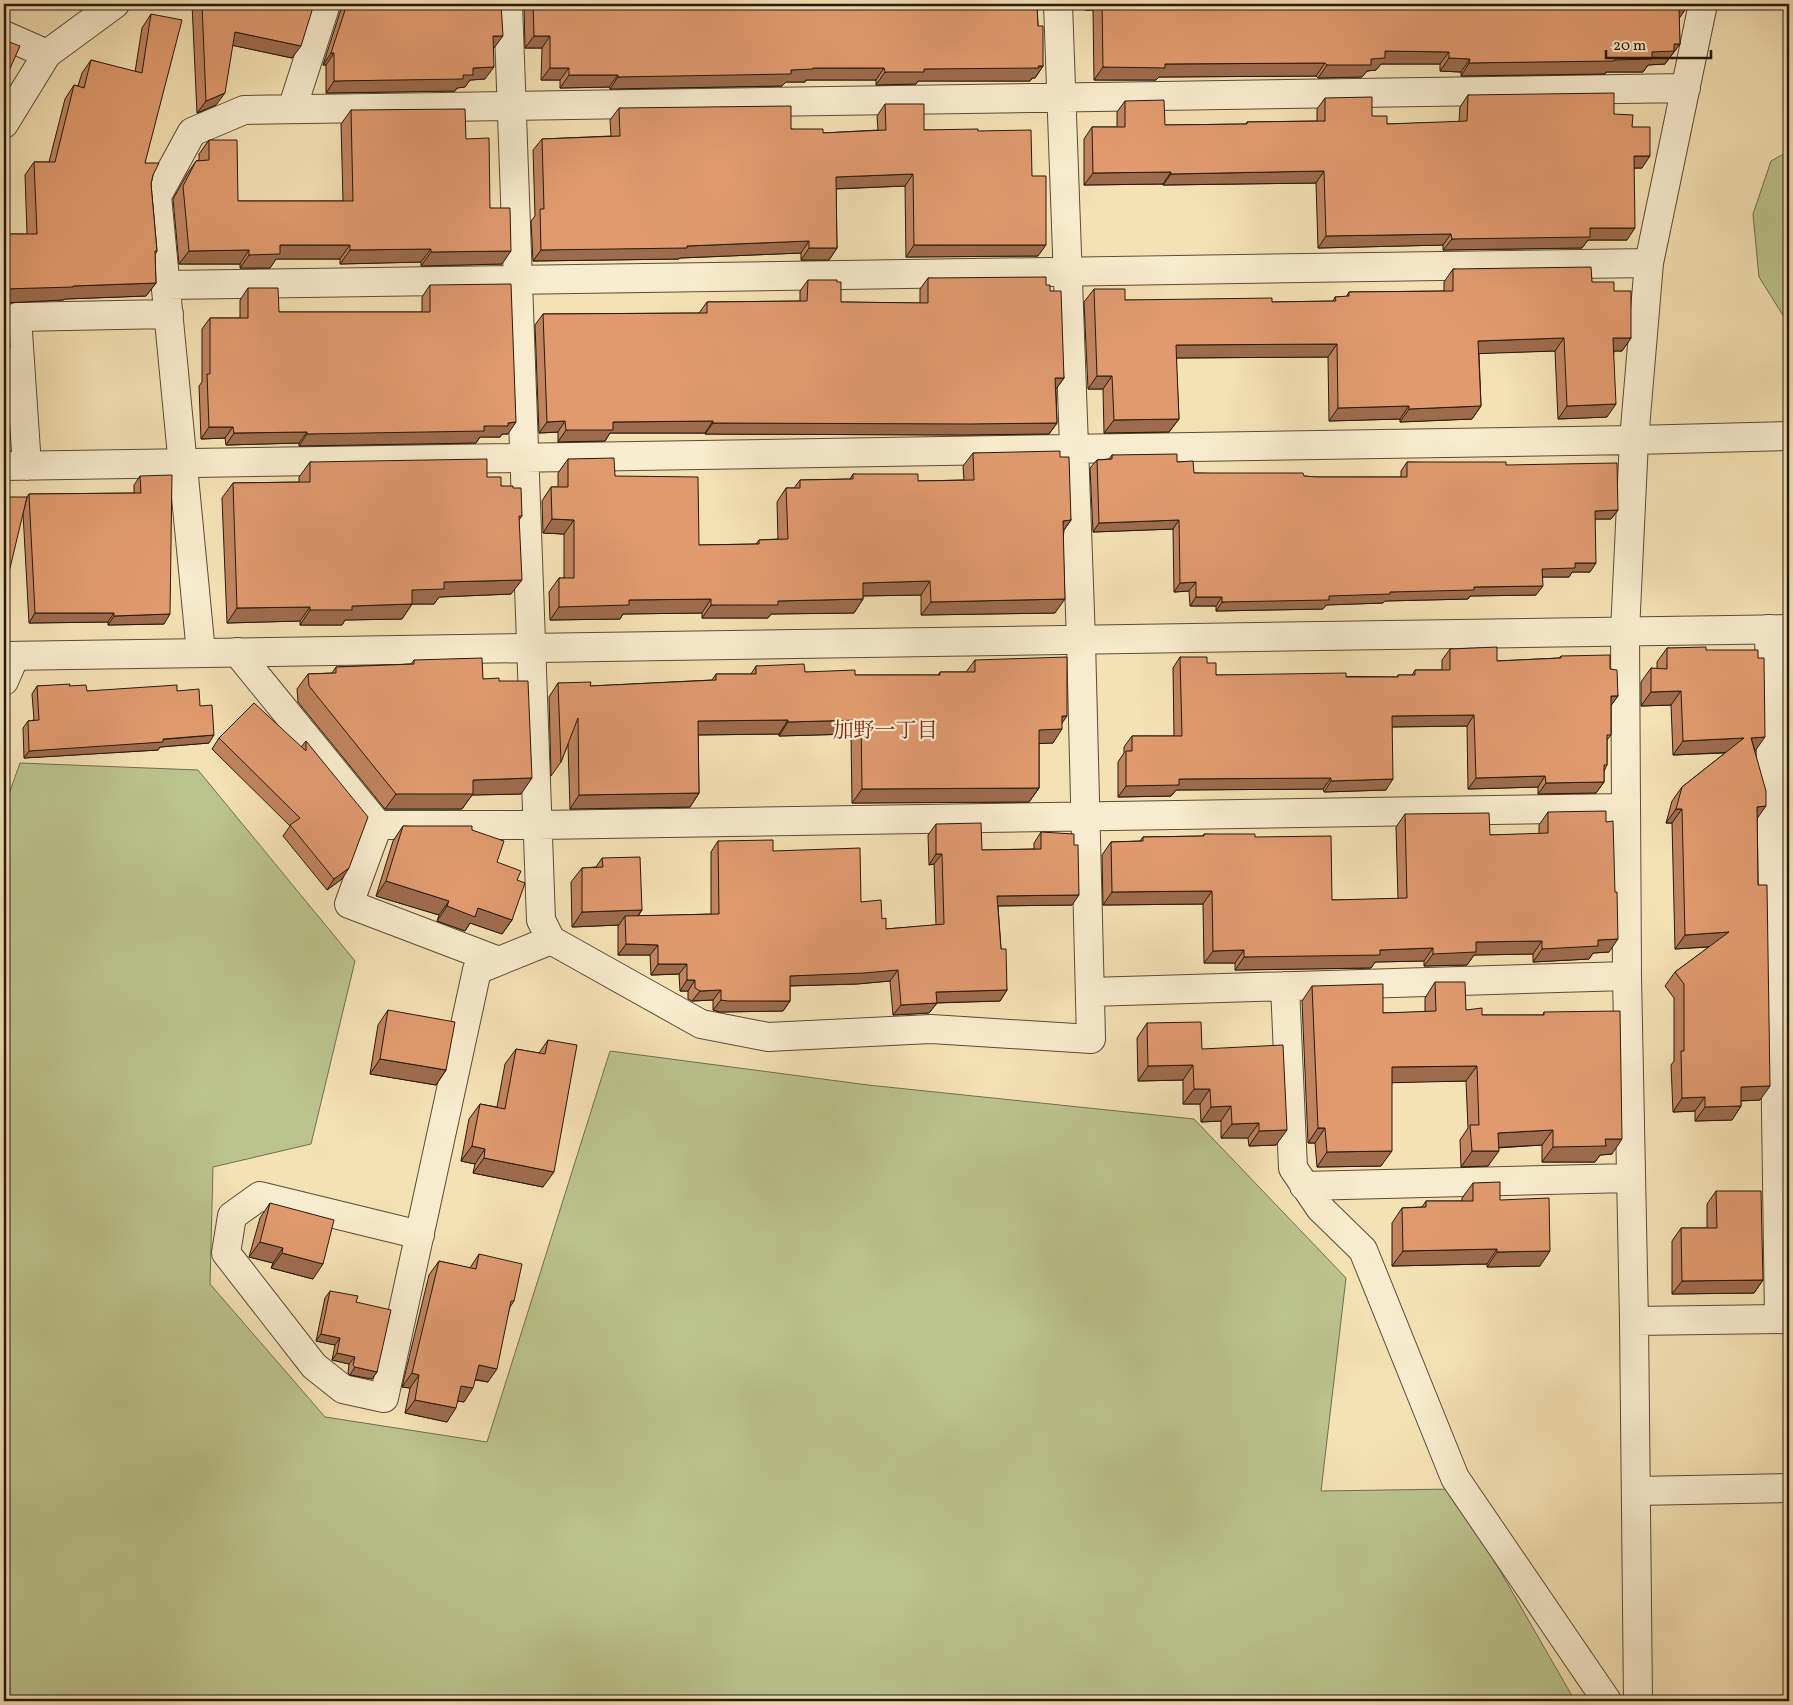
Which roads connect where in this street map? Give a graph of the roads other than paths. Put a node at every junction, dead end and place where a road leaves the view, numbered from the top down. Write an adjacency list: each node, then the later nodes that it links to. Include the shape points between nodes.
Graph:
1 (115, 4): 7 (street)
2 (326, 4): 11 (street)
3 (508, 4): 10 (street)
4 (1058, 4): 9 (street)
5 (1703, 4): 8 (street)
6 (4, 35): 7 (street)
7 (47, 54): 12 (street)
8 (1686, 88): 9 (street); 13 (street)
9 (1061, 96): 10 (street); 14 (street)
10 (511, 106): 11 (street); 15 (street)
11 (292, 109): 16 (street, via 244,110 192,132 158,196)
12 (4, 124)
13 (1649, 263): 14 (street); 19 (street)
14 (1068, 272): 15 (street); 20 (street)
15 (518, 280): 16 (street); 21 (street)
16 (166, 285): 17 (street)
17 (169, 314): 22 (street); 23 (street, via 16,317)
18 (1789, 436): 19 (street)
19 (1634, 440): 20 (street); 25 (street)
20 (1074, 448): 21 (street); 26 (street)
21 (524, 457): 22 (street); 27 (street)
22 (183, 462): 23 (street); 29 (street)
23 (16, 466)
24 (1779, 629): 25 (street); 32 (street)
25 (1625, 632): 26 (street); 33 (street)
26 (1081, 640): 27 (street); 34 (street)
27 (532, 648): 28 (street); 36 (street)
28 (237, 652): 29 (street); 35 (street)
29 (201, 653): 30 (street)
30 (10, 656): 31 (street)
31 (4, 682)
32 (1780, 806): 39 (street)
33 (1626, 808): 34 (street); 40 (street)
34 (1084, 816): 36 (street); 42 (street)
35 (378, 824): 36 (street); 38 (street, via 349,904)
36 (538, 824): 37 (street, via 541,920)
37 (551, 940): 38 (street); 42 (street, via 701,1024 768,1037 931,1029 1091,1039)
38 (500, 961): 46 (street, via 477,970)
39 (1782, 973): 43 (street)
40 (1627, 976): 41 (street); 44 (street)
41 (1285, 986): 42 (street); 45 (street, via 1293,1168)
42 (1090, 992)
43 (1783, 1141): 47 (street)
44 (1631, 1178): 45 (street); 48 (street)
45 (1304, 1186): 51 (street, via 1320,1208 1363,1250 1455,1478)
46 (420, 1234): 46 (street, via 384,1398 343,1389 314,1366 226,1254 232,1216 260,1196)
47 (1784, 1319): 48 (street)
48 (1634, 1321): 50 (street)
49 (1789, 1488): 50 (street)
50 (1636, 1491): 52 (street)
51 (1608, 1701)
52 (1638, 1701)

